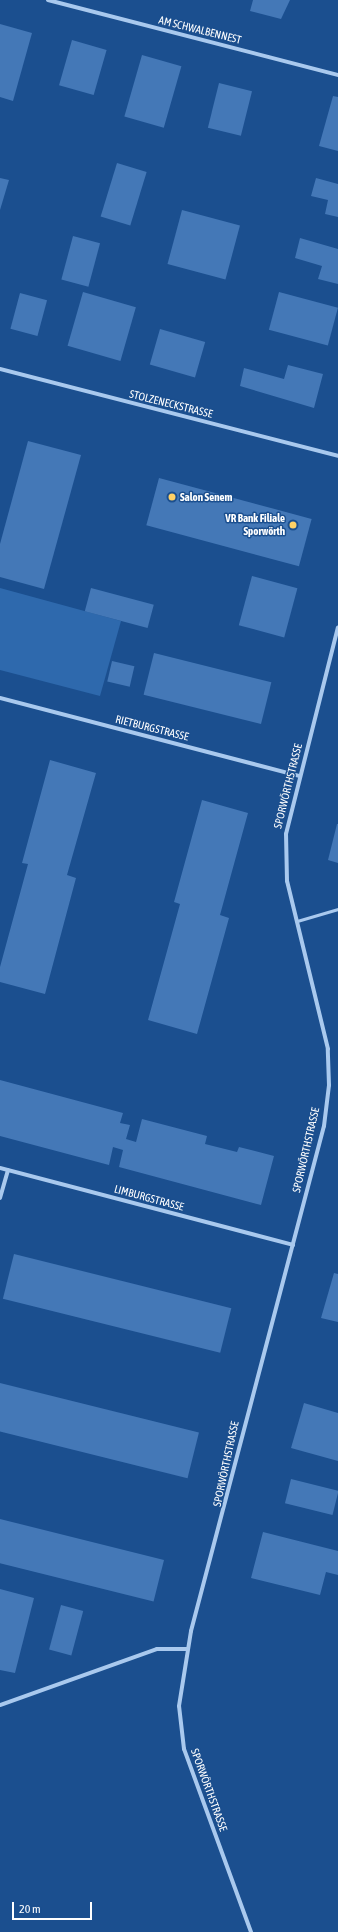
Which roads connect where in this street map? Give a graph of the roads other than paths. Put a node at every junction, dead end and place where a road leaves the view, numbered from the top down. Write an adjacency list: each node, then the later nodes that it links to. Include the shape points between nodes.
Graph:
1 (48, 0): 2 (street, AM SCHWALBENNEST)
2 (57, 1): 3 (street, AM SCHWALBENNEST)
3 (338, 74)
4 (0, 369): 5 (street, STOLZENECKSTRASSE)
5 (338, 456)
6 (338, 627): 8 (street, SPORWÖRTHSTRASSE)
7 (0, 698): 8 (street, RIETBURGSTRASSE)
8 (300, 776): 10 (street, SPORWÖRTHSTRASSE, via 286,834 287,881)
9 (338, 909): 10 (lane)
10 (297, 921): 14 (street, SPORWÖRTHSTRASSE, via 323,1022 329,1085 324,1126)
11 (0, 1168): 12 (street, LIMBURGSTRASSE)
12 (8, 1170): 13 (street); 14 (street, LIMBURGSTRASSE)
13 (0, 1198)
14 (293, 1245): 15 (street, SPORWÖRTHSTRASSE)
15 (187, 1649): 16 (street, via 157,1649); 17 (street, SPORWÖRTHSTRASSE, via 179,1706 184,1749)
16 (0, 1705)
17 (251, 1932)

